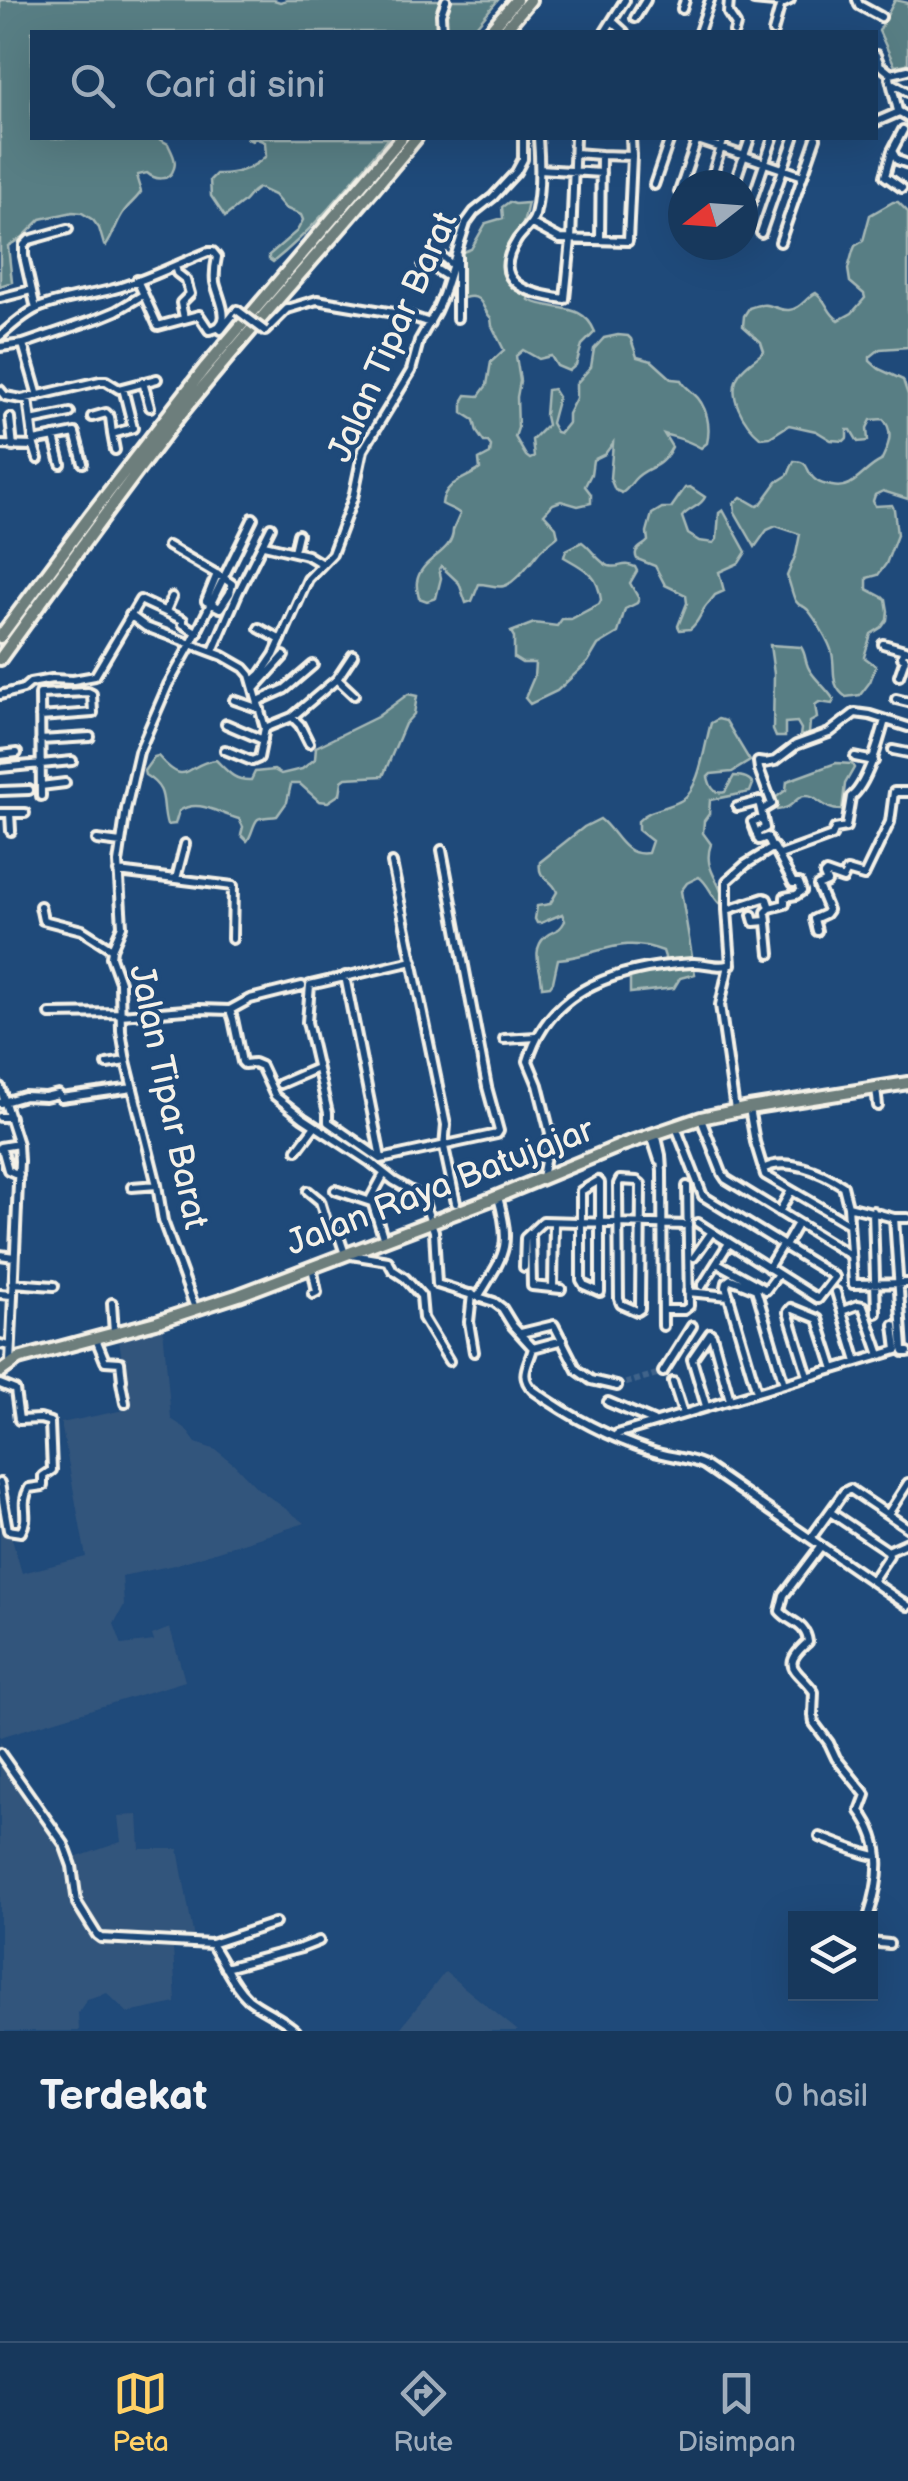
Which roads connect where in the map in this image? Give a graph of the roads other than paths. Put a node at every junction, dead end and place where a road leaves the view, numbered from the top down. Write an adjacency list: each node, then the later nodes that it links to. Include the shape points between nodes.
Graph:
1 (446, 0): 16 (street)
2 (516, 0): 17 (highway)
3 (530, 0): 18 (highway)
4 (626, 0): 15 (street)
5 (646, 0): 13 (street)
6 (685, 0): 12 (street)
7 (710, 0): 21 (street)
8 (729, 0): 22 (street)
9 (754, 0): 11 (street)
10 (857, 0): 14 (street)
11 (785, 2): 23 (street)
12 (682, 9)
13 (636, 18)
14 (881, 18)
15 (612, 22): 19 (street); 20 (street)
16 (442, 30)
17 (491, 30)
18 (505, 30)
19 (606, 30)
20 (622, 30)
21 (700, 30)
22 (735, 30)
23 (774, 30)
24 (878, 60): 26 (street)
25 (908, 70): 26 (street)
26 (891, 78): 27 (street); 28 (street)
27 (908, 92)
28 (899, 112): 29 (street); 30 (street)
29 (908, 117)
30 (878, 121)
31 (903, 130): 47 (street)
32 (399, 140): 122 (highway, via 204,369)
33 (414, 140): 130 (highway, via 180,415)
34 (523, 140): 71 (street, Jalan Tipar Barat, via 520,165 470,217)
35 (538, 140): 54 (street)
36 (575, 140): 48 (street)
37 (631, 140): 50 (street)
38 (666, 140): 63 (street)
39 (694, 140): 56 (street)
40 (701, 140): 46 (street)
41 (723, 140): 46 (street)
42 (749, 140): 51 (street)
43 (771, 140): 52 (street)
44 (793, 140): 55 (street)
45 (815, 140): 61 (street)
46 (720, 147): 51 (street); 57 (street)
47 (892, 151): 53 (street); 64 (street, via 885,176)
48 (575, 153): 49 (street); 59 (street)
49 (601, 155): 50 (street); 60 (street)
50 (632, 156): 68 (street, via 628,241)
51 (744, 156): 52 (street); 58 (street)
52 (763, 162): 55 (street); 62 (street)
53 (908, 164)
54 (540, 169): 59 (street); 65 (street)
55 (783, 169): 61 (street); 67 (street)
56 (686, 170)
57 (713, 170)
58 (739, 170)
59 (573, 172): 60 (street); 69 (street)
60 (601, 173): 68 (street)
61 (803, 176): 70 (street)
62 (758, 178)
63 (654, 186)
64 (902, 188)
65 (532, 224): 69 (street); 69 (street, via 506,264 512,282 534,293 566,299)
66 (68, 228): 78 (street, via 26,242)
67 (761, 233)
68 (600, 239): 69 (street)
69 (571, 240)
70 (780, 242)
71 (457, 250): 73 (street, Jalan Tipar Barat); 83 (street)
72 (444, 258): 73 (street)
73 (452, 265): 76 (street, Jalan Tipar Barat)
74 (175, 266): 77 (street); 82 (street, via 190,294 181,302); 85 (street, via 216,254 224,314)
75 (423, 266): 76 (street)
76 (448, 278): 84 (street, Jalan Tipar Barat)
77 (137, 280): 79 (street); 81 (street)
78 (32, 290): 80 (street); 81 (street)
79 (144, 294): 82 (street, via 158,326); 87 (street, via 116,311)
80 (0, 298)
81 (36, 309): 86 (street)
82 (184, 318): 85 (street, via 199,315 207,328)
83 (457, 318)
84 (430, 324): 85 (street, bridge, via 317,300 287,308 265,332 237,310); 115 (street, Jalan Tipar Barat, via 411,371 363,450 342,530)
85 (218, 328)
86 (0, 336)
87 (23, 344): 88 (street); 93 (street)
88 (0, 347)
89 (158, 379): 90 (street)
90 (144, 382): 91 (street); 95 (street)
91 (123, 388): 93 (street, via 100,380); 100 (street, via 133,427)
92 (0, 390): 94 (street)
93 (38, 396): 94 (street)
94 (28, 398): 99 (street)
95 (150, 407)
96 (70, 413): 99 (street)
97 (92, 416): 100 (street, via 108,414)
98 (10, 418): 104 (street)
99 (31, 421): 102 (street)
100 (112, 434): 105 (street)
101 (54, 437): 102 (street); 107 (street); 108 (street, via 75,433)
102 (34, 444): 104 (street); 106 (street)
103 (0, 445): 104 (street)
104 (13, 446)
105 (115, 450)
106 (38, 459)
107 (61, 464)
108 (83, 464)
109 (254, 518): 116 (street, Jalan Tipar Barat)
110 (271, 527): 112 (street)
111 (298, 534): 114 (street)
112 (264, 545): 114 (street); 126 (street)
113 (168, 546): 116 (street)
114 (294, 551): 115 (street)
115 (322, 564): 123 (street, Jalan Tipar Barat)
116 (221, 576): 121 (street, Jalan Tipar Barat)
117 (172, 597): 118 (street)
118 (166, 612): 119 (street, via 140,600); 121 (street)
119 (130, 615): 124 (street); 135 (street, via 95,676 52,679)
120 (258, 628): 123 (street)
121 (198, 632): 124 (street, Jalan Tipar Barat)
122 (0, 637)
123 (281, 640): 134 (street, Jalan Tipar Barat)
124 (191, 644): 126 (street); 174 (street, Jalan Tipar Barat, via 140,749)
125 (883, 644): 127 (street)
126 (213, 651): 134 (street, via 244,668)
127 (905, 651): 132 (street)
128 (354, 655): 133 (street)
129 (284, 656): 134 (street)
130 (0, 659)
131 (313, 664): 140 (street)
132 (903, 672)
133 (337, 679): 136 (street); 142 (street)
134 (254, 684): 140 (street)
135 (0, 695)
136 (354, 695)
137 (896, 699): 139 (street)
138 (234, 700): 140 (street)
139 (908, 702)
140 (260, 706): 146 (street)
141 (40, 717): 141 (street, via 94,714 92,694 42,693); 148 (street)
142 (292, 717): 146 (street); 150 (street)
143 (885, 720): 145 (street); 157 (street); 168 (street, via 852,714 775,761 758,762 769,797)
144 (226, 724): 149 (street)
145 (908, 726)
146 (265, 728): 149 (street)
147 (90, 737): 148 (street)
148 (40, 740): 159 (street)
149 (263, 740): 151 (street, via 254,762)
150 (308, 742)
151 (224, 750)
152 (892, 750): 154 (street)
153 (17, 754): 155 (street)
154 (908, 754)
155 (0, 755)
156 (855, 757): 157 (street)
157 (874, 760): 178 (street, via 852,795 846,827)
158 (72, 761): 159 (street)
159 (40, 764): 160 (street); 162 (street)
160 (0, 768)
161 (65, 783): 162 (street)
162 (40, 786): 166 (street)
163 (29, 790): 164 (street)
164 (0, 791)
165 (908, 792): 187 (street, via 894,791 890,823 864,876 824,875 827,882 818,886 828,910 814,919)
166 (41, 796)
167 (737, 807): 168 (street)
168 (761, 810): 176 (street, via 765,828 756,833)
169 (10, 813): 170 (street); 171 (street); 172 (street)
170 (25, 813)
171 (0, 814)
172 (11, 831)
173 (97, 840): 174 (street)
174 (121, 843): 180 (street, Jalan Tipar Barat)
175 (185, 844): 181 (street)
176 (772, 848): 178 (street); 184 (street, via 727,881)
177 (442, 850): 219 (street, via 499,1132)
178 (780, 855): 183 (street, via 802,891)
179 (392, 863): 191 (street)
180 (118, 872): 181 (street); 189 (street, Jalan Tipar Barat, via 122,926)
181 (176, 879): 188 (street, via 234,887)
182 (40, 906): 189 (street, via 42,920 82,930)
183 (770, 908): 184 (street, via 764,898); 186 (street)
184 (728, 910): 192 (street)
185 (753, 919): 186 (street)
186 (767, 924): 190 (street)
187 (817, 931)
188 (232, 939)
189 (112, 949): 197 (street, Jalan Tipar Barat)
190 (770, 954)
191 (413, 961): 193 (street); 219 (street, via 446,1125)
192 (728, 965): 198 (street, via 612,975 580,991); 211 (street, via 720,1005)
193 (345, 976): 202 (street, via 310,985 307,1022); 222 (street)
194 (302, 986): 195 (street)
195 (230, 1010): 197 (street); 215 (street, via 242,1062 261,1066 276,1096)
196 (50, 1014): 197 (street)
197 (120, 1014): 200 (street, Jalan Tipar Barat)
198 (536, 1036): 199 (street); 226 (street, via 528,1063 550,1133)
199 (504, 1039)
200 (126, 1062): 201 (street); 206 (street, Jalan Tipar Barat)
201 (107, 1064)
202 (318, 1068): 204 (street); 222 (street, via 328,1122)
203 (908, 1083): 207 (highway, Jalan Raya Batujajar)
204 (280, 1084)
205 (0, 1087): 208 (street)
206 (133, 1088): 208 (street); 227 (street, Jalan Tipar Barat)
207 (876, 1088): 209 (street); 210 (highway, Jalan Raya Batujajar)
208 (3, 1103): 213 (street)
209 (878, 1106)
210 (749, 1108): 211 (highway, Jalan Raya Batujajar); 223 (street)
211 (735, 1110): 214 (highway, Jalan Raya Batujajar)
212 (0, 1117): 213 (street)
213 (10, 1117): 218 (street)
214 (700, 1118): 216 (highway, Jalan Raya Batujajar); 237 (street, via 724,1177)
215 (315, 1126): 221 (street); 224 (street)
216 (676, 1127): 217 (highway, Jalan Raya Batujajar); 255 (street, via 703,1196)
217 (654, 1134): 226 (highway, Jalan Raya Batujajar); 247 (street, via 662,1155)
218 (18, 1144): 220 (street); 225 (street)
219 (444, 1147): 222 (street); 235 (street)
220 (0, 1148): 225 (street, via 8,1170)
221 (297, 1150)
222 (381, 1159)
223 (763, 1170): 232 (street); 236 (street, via 784,1164 816,1172 843,1186)
224 (384, 1174): 234 (street); 241 (street, via 422,1197)
225 (19, 1175): 259 (street)
226 (542, 1179): 233 (highway, Jalan Raya Batujajar)
227 (157, 1185): 229 (street); 281 (street, Jalan Tipar Barat, via 164,1225)
228 (687, 1186): 248 (street)
229 (132, 1187)
230 (335, 1190): 234 (street)
231 (308, 1191): 256 (street, via 321,1202 327,1224 335,1224)
232 (791, 1192): 237 (street); 251 (street)
233 (498, 1197): 241 (highway, Jalan Raya Batujajar); 278 (street, via 505,1244)
234 (371, 1202): 253 (street)
235 (456, 1203)
236 (848, 1206): 238 (street); 251 (street)
237 (779, 1212): 250 (street)
238 (873, 1212): 239 (street); 270 (street)
239 (894, 1218): 240 (street); 268 (street)
240 (908, 1218)
241 (432, 1221): 253 (highway, Jalan Raya Batujajar); 278 (street, via 438,1286)
242 (554, 1222): 243 (street); 265 (street, via 543,1222 524,1238); 265 (street, via 557,1288 532,1286)
243 (581, 1222): 244 (street); 244 (street, via 582,1189 598,1181); 244 (street, via 581,1280 600,1292)
244 (600, 1223): 245 (street)
245 (620, 1224): 246 (street); 246 (street, via 620,1180 641,1184); 246 (street, via 620,1302 637,1311)
246 (641, 1224): 247 (street)
247 (664, 1224): 248 (street); 282 (street)
248 (688, 1224): 273 (street)
249 (698, 1224): 252 (street)
250 (798, 1224): 255 (street); 258 (street)
251 (849, 1224): 258 (street)
252 (711, 1232): 254 (street); 260 (street)
253 (384, 1240): 256 (highway, Jalan Raya Batujajar)
254 (729, 1244): 262 (street); 264 (street)
255 (784, 1245): 264 (street); 266 (street, via 835,1277 818,1299)
256 (345, 1254): 263 (highway, Jalan Raya Batujajar); 298 (street, via 388,1261 405,1278 421,1296 423,1318)
257 (0, 1255): 259 (street)
258 (850, 1255): 270 (street, via 852,1284)
259 (14, 1257): 267 (street)
260 (694, 1257)
261 (514, 1262): 265 (street)
262 (717, 1263): 266 (street, via 766,1290); 272 (street)
263 (312, 1267): 277 (street); 281 (highway, Jalan Raya Batujajar)
264 (768, 1268): 266 (street)
265 (528, 1269)
266 (778, 1274)
267 (12, 1283): 271 (street); 276 (street)
268 (898, 1283): 269 (street); 270 (street); 296 (street, via 902,1349)
269 (908, 1283)
270 (874, 1284): 284 (street)
271 (54, 1286)
272 (702, 1286)
273 (688, 1292): 279 (street); 282 (street, via 686,1310)
274 (836, 1292): 283 (street)
275 (0, 1294): 276 (street)
276 (12, 1294): 293 (street)
277 (313, 1294)
278 (475, 1296): 288 (street, via 501,1307); 295 (street, via 469,1322)
279 (729, 1296): 306 (street, via 732,1279 756,1289); 308 (street)
280 (112, 1303): 289 (street)
281 (195, 1308): 289 (highway, Jalan Raya Batujajar)
282 (663, 1310): 286 (street)
283 (842, 1311): 297 (street, via 863,1306); 299 (street)
284 (876, 1312)
285 (894, 1325): 297 (street, via 898,1350)
286 (663, 1326)
287 (692, 1326): 302 (street)
288 (521, 1333): 291 (street, via 554,1324); 294 (street)
289 (114, 1334): 290 (highway, Jalan Raya Batujajar)
290 (96, 1339): 300 (highway, Jalan Raya Batujajar); 311 (street, via 105,1362 120,1362)
291 (562, 1340): 294 (street); 307 (street, via 578,1370)
292 (0, 1344): 293 (street)
293 (10, 1346): 300 (street)
294 (533, 1348): 323 (street, via 524,1376 540,1396 608,1436 704,1465)
295 (474, 1352)
296 (908, 1352)
297 (880, 1355): 299 (street)
298 (449, 1361)
299 (857, 1362): 301 (street)
300 (5, 1368)
301 (834, 1369): 303 (street); 303 (street, via 818,1318 791,1308)
302 (664, 1372)
303 (808, 1376): 306 (street)
304 (673, 1382): 309 (street)
305 (0, 1384): 318 (street, via 14,1388 19,1420 50,1422 52,1470 43,1486 25,1496 27,1524 21,1532 8,1530)
306 (784, 1384): 308 (street)
307 (617, 1386)
308 (756, 1392): 310 (street)
309 (677, 1399): 314 (street); 315 (street)
310 (730, 1400): 313 (street); 313 (street, via 710,1333 692,1359)
311 (126, 1402)
312 (608, 1402): 316 (street)
313 (706, 1406): 314 (street)
314 (684, 1413): 315 (street)
315 (672, 1417): 316 (street)
316 (654, 1422): 317 (street)
317 (617, 1434)
318 (0, 1483)
319 (908, 1483): 321 (street)
320 (830, 1512): 321 (street, via 850,1489); 323 (street); 326 (street)
321 (888, 1514): 322 (street)
322 (908, 1528)
323 (811, 1538): 325 (street)
324 (908, 1542): 326 (street)
325 (821, 1546): 327 (street); 331 (street, via 780,1610 807,1635 793,1663 814,1692 819,1732 865,1792 860,1811)
326 (888, 1552): 327 (street)
327 (872, 1581): 328 (street)
328 (908, 1606)
329 (0, 1753): 336 (street, via 64,1844 77,1903 97,1936)
330 (820, 1837): 331 (street)
331 (878, 1856): 332 (street)
332 (871, 1911)
333 (275, 1923): 336 (street)
334 (319, 1941): 338 (street)
335 (878, 1943): 337 (street)
336 (211, 1944): 340 (street)
337 (889, 1944)
338 (280, 1954): 339 (street); 340 (street)
339 (284, 1966)
340 (225, 1968): 341 (street, via 250,2000)
341 (296, 2031)

